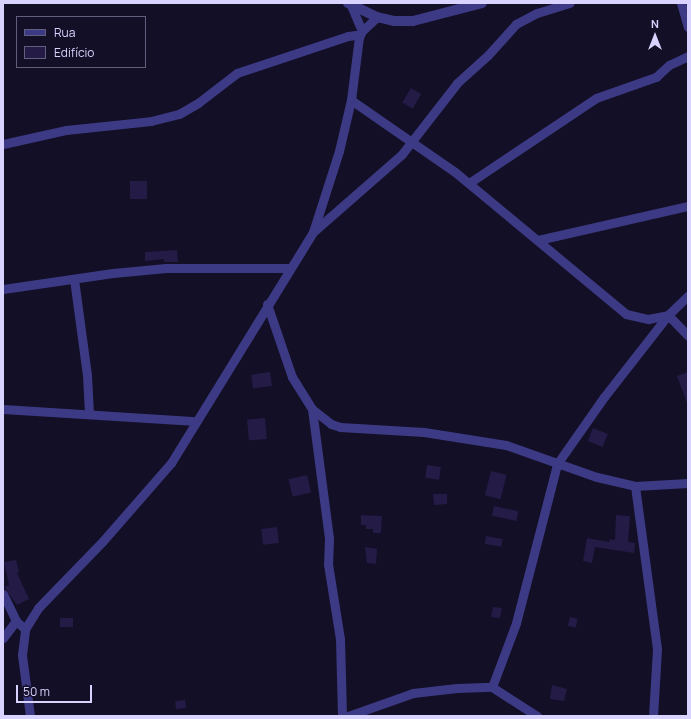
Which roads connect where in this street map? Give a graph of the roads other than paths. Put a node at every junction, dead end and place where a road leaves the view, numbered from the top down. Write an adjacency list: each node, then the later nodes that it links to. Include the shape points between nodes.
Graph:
1 (482, 3): 5 (street, via 413,21)
2 (569, 3): 10 (street, via 536,13 516,24 488,55 457,83)
3 (681, 3): 6 (street)
4 (349, 4): 5 (street); 7 (street)
5 (377, 17): 7 (street)
6 (688, 27)
7 (360, 34): 9 (street); 11 (street, via 238,73 179,114 151,121 66,130)
8 (688, 56): 12 (street, via 669,65 656,77 596,98)
9 (351, 100): 10 (street); 14 (street, via 339,151)
10 (413, 142): 12 (street); 14 (street, via 376,178)
11 (3, 144)
12 (469, 183): 15 (street)
13 (688, 206): 15 (street)
14 (313, 232): 16 (street)
15 (538, 240): 21 (street, via 626,314 648,319)
16 (289, 268): 17 (street, via 166,268); 20 (street)
17 (74, 279): 18 (street); 25 (street, via 87,375)
18 (3, 289)
19 (688, 296): 21 (street)
20 (267, 304): 24 (street, via 276,325 286,365); 26 (street)
21 (668, 315): 22 (street); 29 (street, via 604,396)
22 (688, 336)
23 (3, 409): 25 (street)
24 (312, 409): 27 (street); 28 (street)
25 (89, 414): 26 (street)
26 (196, 421): 34 (street, via 171,463 102,542 38,608)
27 (329, 423): 28 (street); 29 (street, via 340,427 424,432 506,444)
28 (315, 432): 38 (street, via 329,538 328,564 340,639)
29 (557, 464): 31 (street); 36 (street, via 516,623)
30 (688, 483): 31 (street)
31 (635, 486): 40 (street, via 657,649)
32 (3, 594): 33 (street)
33 (16, 621): 34 (street); 35 (street)
34 (25, 629): 37 (street, via 22,655)
35 (3, 638)
36 (492, 688): 38 (street, via 457,688 413,693); 39 (street)
37 (30, 716)
38 (347, 716)
39 (537, 716)
40 (653, 716)

